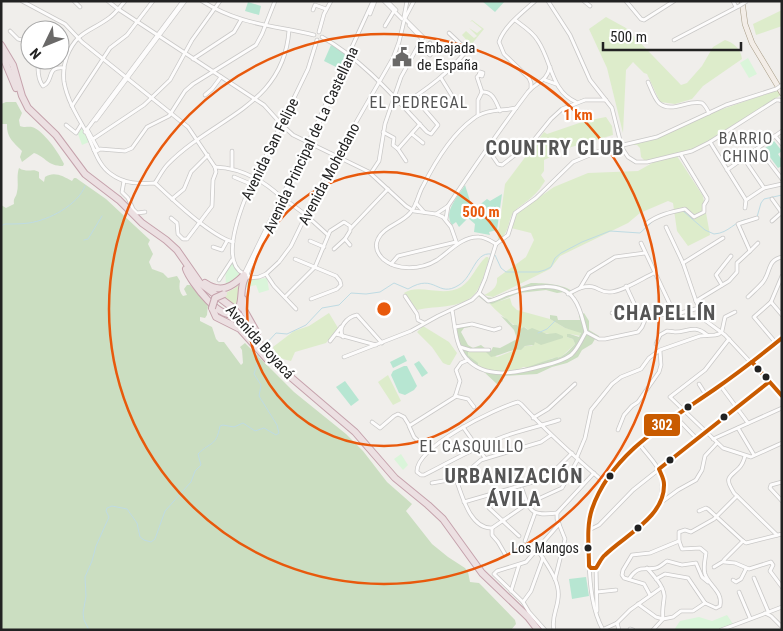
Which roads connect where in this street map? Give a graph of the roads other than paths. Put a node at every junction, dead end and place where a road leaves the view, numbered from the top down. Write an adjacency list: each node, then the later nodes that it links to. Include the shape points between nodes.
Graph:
1 (74, 1): 22 (street)
2 (108, 1): 23 (street)
3 (125, 1): 23 (street)
4 (152, 1): 31 (street)
5 (184, 1): 39 (street)
6 (202, 1): 24 (street)
7 (220, 1): 24 (street)
8 (275, 1): 32 (street)
9 (331, 1): 25 (street)
10 (374, 1): 53 (street, Avenida Principal de La Castellana)
11 (386, 1): 27 (street); 28 (street)
12 (411, 1): 28 (street); 28 (street, Avenida Mohedano)
13 (536, 1): 30 (street)
14 (548, 1): 74 (street, via 570,35 590,80)
15 (584, 1): 21 (street)
16 (626, 1): 17 (street, via 641,19 646,19)
17 (674, 1)
18 (732, 1): 20 (street)
19 (24, 2): 41 (street, via 61,22)
20 (742, 3): 44 (street); 70 (main road, via 755,42); 73 (main road, via 752,43)
21 (590, 6)
22 (80, 7)
23 (118, 9): 31 (street); 41 (street)
24 (215, 9): 29 (street); 52 (street)
25 (326, 9): 26 (street, via 315,5); 36 (street)
26 (312, 10)
27 (394, 11): 28 (street); 33 (street)
28 (404, 19): 47 (street, via 423,38); 68 (street, Avenida Mohedano, via 397,50)
29 (241, 20): 32 (street); 55 (street, via 234,32)
30 (515, 20): 56 (street, via 534,35); 63 (street, via 500,37 500,46)
31 (137, 22): 39 (street); 54 (street)
32 (265, 26): 34 (street); 60 (street, via 253,47)
33 (385, 26)
34 (289, 30): 38 (street); 80 (street, via 281,67)
35 (10, 31): 42 (street)
36 (319, 32): 38 (street); 40 (street)
37 (449, 33): 65 (street, via 467,50)
38 (314, 35): 43 (street)
39 (159, 36): 52 (street); 64 (street)
40 (322, 37): 43 (street); 53 (street)
41 (78, 38): 50 (street); 54 (street)
42 (20, 40)
43 (317, 40): 96 (street, Avenida San Felipe, via 308,69)
44 (674, 40)
45 (430, 43): 48 (street)
46 (1, 45): 181 (highway, Avenida Boyacá, via 13,65 28,108 56,135 86,174 177,250)
47 (419, 46): 48 (street); 79 (street, via 401,77)
48 (424, 50): 49 (street, via 430,55)
49 (434, 50)
50 (70, 51)
51 (1, 52): 178 (highway, Avenida Boyacá, via 26,110 87,179 168,246)
52 (185, 53): 55 (street); 78 (street, via 173,77)
53 (350, 55): 68 (street); 106 (street, Avenida Principal de La Castellana)
54 (103, 59): 64 (street); 88 (street)
55 (194, 59): 60 (street)
56 (550, 67): 66 (street); 69 (street)
57 (39, 70): 58 (street, via 43,86)
58 (53, 70)
59 (64, 70): 88 (street)
60 (214, 72): 62 (street); 92 (street, via 188,88)
61 (479, 75): 72 (street, via 476,77)
62 (221, 77): 75 (street); 80 (street)
63 (528, 77): 66 (street); 71 (street)
64 (127, 78): 78 (street); 97 (street)
65 (441, 78): 76 (street); 81 (street)
66 (544, 80): 69 (street); 71 (street)
67 (648, 82): 91 (street, via 656,99 663,105 700,103)
68 (379, 83): 79 (street); 117 (street, Avenida Mohedano)
69 (556, 84): 77 (street)
70 (782, 86): 91 (street, bridge)
71 (531, 88): 89 (street)
72 (482, 92): 90 (street, via 492,94); 93 (street, via 478,100)
73 (782, 93)
74 (601, 94): 82 (street); 83 (street)
75 (204, 95)
76 (414, 97): 86 (street); 94 (street, via 438,126 430,134)
77 (566, 97): 85 (street); 87 (street)
78 (152, 98): 92 (street); 102 (street)
79 (395, 98): 86 (street); 99 (street)
80 (255, 99): 96 (street, via 266,106); 103 (street)
81 (454, 99)
82 (598, 100): 83 (street); 85 (street)
83 (606, 100): 108 (street, via 614,113)
84 (782, 101): 104 (street, via 776,100)
85 (576, 102): 87 (street)
86 (402, 105): 94 (street)
87 (568, 106): 109 (street, via 555,114 534,140 502,165)
88 (72, 107): 97 (street)
89 (516, 108): 90 (street); 109 (street)
90 (500, 111): 93 (street)
91 (709, 112): 108 (street, via 657,137)
92 (172, 113): 103 (street, via 190,128); 112 (street, via 166,119 147,126 129,150)
93 (478, 115): 136 (street, via 465,125 437,161)
94 (420, 124): 100 (street)
95 (66, 125): 97 (street, via 76,133)
96 (282, 125): 106 (street); 124 (street, Avenida San Felipe)
97 (85, 129): 102 (street)
98 (782, 131): 101 (street)
99 (383, 132): 111 (street, via 394,138); 122 (street, via 379,162)
100 (412, 134): 105 (street); 111 (street)
101 (776, 136): 107 (street); 110 (street)
102 (91, 138): 112 (street)
103 (198, 140): 115 (street); 127 (street, via 168,164)
104 (710, 142): 114 (street); 121 (street)
105 (423, 143)
106 (309, 144): 117 (street); 132 (street, Avenida Principal de La Castellana)
107 (782, 144)
108 (621, 146): 114 (street, via 630,158 640,163); 163 (street, via 570,164 536,198 516,211 508,235)
109 (487, 148): 137 (street)
110 (758, 148): 116 (street); 125 (street)
111 (398, 149): 118 (street)
112 (96, 150): 126 (street, via 106,170)
113 (232, 151): 120 (street)
114 (680, 154): 150 (street, via 707,198 704,212 694,217 685,209 675,211 656,216)
115 (208, 155): 119 (street); 133 (street, via 191,172 184,189)
116 (748, 155): 121 (street); 131 (street, via 747,163)
117 (336, 156): 122 (street); 144 (street, Avenida Mohedano)
118 (406, 161)
119 (215, 167): 120 (street); 149 (street, via 212,205)
120 (232, 168): 124 (street)
121 (727, 170): 135 (street)
122 (371, 173): 130 (street)
123 (234, 177): 129 (street)
124 (256, 179): 129 (street, Avenida San Felipe); 132 (street)
125 (782, 179)
126 (124, 181): 127 (street); 140 (street, via 122,192 133,209 138,213)
127 (155, 183): 133 (street)
128 (782, 184): 131 (street)
129 (253, 185): 160 (street, Avenida San Felipe, via 238,217)
130 (388, 188): 139 (street); 152 (street)
131 (764, 188): 135 (street)
132 (282, 197): 144 (street); 182 (street, Avenida Principal de La Castellana)
133 (172, 199): 149 (street)
134 (772, 199): 142 (street)
135 (746, 200): 138 (street)
136 (416, 203): 139 (street); 141 (street)
137 (448, 206): 143 (street); 147 (street)
138 (745, 208)
139 (413, 210): 141 (street); 176 (street, via 380,235 376,242 377,252)
140 (145, 212)
141 (424, 213): 143 (street)
142 (782, 213): 148 (street)
143 (436, 214): 147 (street)
144 (306, 215): 154 (street); 180 (street, Avenida Mohedano, via 291,246)
145 (171, 218): 149 (street, via 177,223 178,234 185,240)
146 (757, 218): 169 (street, via 738,223)
147 (446, 220): 153 (street)
148 (772, 221)
149 (201, 222): 158 (street)
150 (646, 224)
151 (666, 227): 175 (street)
152 (350, 228): 154 (street, via 344,222); 156 (street)
153 (454, 234): 157 (street); 161 (street)
154 (328, 235): 166 (street)
155 (723, 238): 175 (street)
156 (345, 239): 165 (street); 168 (street)
157 (464, 240): 161 (street); 163 (street, via 479,236)
158 (227, 241): 160 (street); 167 (street, via 222,250)
159 (310, 241): 166 (street)
160 (233, 242): 174 (street, Avenida San Felipe)
161 (456, 243): 176 (street, via 398,256); 176 (street, via 429,264 405,268)
162 (641, 243): 170 (street)
163 (496, 244): 190 (street)
164 (758, 244): 169 (street)
165 (350, 245)
166 (324, 246): 177 (street)
167 (213, 247)
168 (334, 249)
169 (750, 251): 187 (street, via 737,263 735,274)
170 (645, 253): 179 (street); 185 (street, via 615,257 591,271)
171 (731, 256): 187 (street, via 716,275)
172 (782, 257): 194 (street, via 773,260 764,281)
173 (295, 259): 177 (street)
174 (233, 260): 182 (street); 184 (street)
175 (683, 263): 196 (street)
176 (391, 264)
177 (316, 267): 193 (street); 195 (street, via 336,276 340,285)
178 (186, 269): 182 (highway, via 202,294 228,315 239,309); 200 (highway, Avenida Boyacá, via 208,294)
179 (654, 273): 188 (street); 206 (street)
180 (266, 274): 182 (street, via 253,278); 193 (street)
181 (194, 275): 182 (highway, via 208,285 222,289); 200 (highway, Avenida Boyacá)
182 (245, 275): 223 (highway, via 242,290 244,310); 223 (highway, bridge, via 236,287 215,298 212,308 216,317 240,329)
183 (781, 278): 197 (street)
184 (219, 280)
185 (583, 280): 186 (street); 189 (street)
186 (590, 285): 188 (street, via 608,292); 189 (street)
187 (722, 285): 196 (street)
188 (626, 286): 202 (street)
189 (580, 288): 191 (street)
190 (479, 293): 191 (street, via 488,300 537,287); 201 (street, via 468,303)
191 (568, 294): 214 (street, via 575,300)
192 (405, 296): 208 (street)
193 (285, 297): 199 (street)
194 (748, 297)
195 (311, 299)
196 (696, 301): 198 (street)
197 (771, 302): 207 (street); 221 (street, via 754,317)
198 (699, 308): 206 (street); 215 (street, via 708,323)
199 (296, 309)
200 (231, 310): 223 (highway, Avenida Boyacá, bridge)
201 (452, 310): 209 (street); 212 (street)
202 (638, 312): 204 (street); 205 (street)
203 (735, 312): 215 (street, via 725,317)
204 (612, 313)
205 (648, 313): 206 (street); 214 (street, via 642,328 634,334 599,339)
206 (675, 315)
207 (782, 315)
208 (418, 320): 209 (street); 210 (street)
209 (425, 323): 210 (street)
210 (420, 326): 220 (street)
211 (341, 327): 217 (street); 217 (street, via 333,337); 220 (street, via 357,315)
212 (455, 327): 213 (street, via 472,324 494,330); 225 (street)
213 (500, 328)
214 (586, 332): 230 (street, via 572,353 536,368 513,373 494,372 478,368)
215 (721, 332): 216 (street); 219 (street)
216 (707, 335): 222 (street, via 691,329 667,331 660,335); 227 (street)
217 (343, 337): 224 (street)
218 (782, 338): 221 (street)
219 (729, 339): 231 (street); 242 (street, via 705,370 670,396)
220 (382, 343): 224 (street)
221 (776, 343): 231 (street)
222 (656, 344)
223 (259, 345): 228 (highway)
224 (376, 345): 229 (street)
225 (459, 347): 226 (street); 230 (street)
226 (489, 350)
227 (660, 350): 252 (street, via 659,372 638,402 624,415); 266 (street, via 641,369 622,376 612,384 593,407)
228 (265, 354): 335 (highway, Avenida Boyacá, via 300,389 352,432 394,481 440,521 471,566); 336 (highway, Avenida Boyacá, via 355,432 395,478 442,519 474,564)
229 (344, 357)
230 (468, 360): 237 (street, via 456,370 460,381)
231 (752, 362): 232 (street); 235 (street)
232 (769, 382): 238 (street); 240 (street)
233 (575, 384): 244 (street)
234 (699, 384): 236 (street)
235 (720, 385): 236 (street); 240 (street)
236 (706, 395): 242 (street)
237 (456, 396): 239 (street, via 468,399); 248 (street)
238 (782, 396)
239 (474, 407)
240 (737, 408): 247 (street); 253 (street)
241 (782, 408): 247 (street)
242 (684, 411): 243 (street); 253 (street)
243 (676, 417): 255 (street); 259 (street)
244 (533, 418): 249 (street); 250 (street, via 518,402)
245 (559, 420): 249 (street)
246 (372, 422): 248 (street, via 380,428 398,414 404,416)
247 (748, 423): 251 (street)
248 (409, 425): 261 (street, via 414,437)
249 (541, 426): 254 (street); 260 (street, via 510,434)
250 (463, 427): 260 (street); 261 (street)
251 (738, 428): 256 (street); 263 (street)
252 (618, 430)
253 (706, 432): 255 (street); 256 (street)
254 (551, 435): 262 (street); 265 (street, via 541,442)
255 (697, 439): 267 (street)
256 (713, 439): 258 (street)
257 (782, 442): 263 (street)
258 (717, 443): 264 (street); 278 (street, via 704,456 699,477)
259 (640, 445): 267 (street); 272 (street, via 622,460)
260 (478, 448): 261 (street, via 424,475 418,473 421,459); 265 (street)
261 (429, 451)
262 (572, 453): 266 (street); 276 (street, via 547,478)
263 (754, 455): 264 (street)
264 (745, 456): 274 (street, via 729,480)
265 (485, 458): 269 (street)
266 (578, 458): 268 (street); 277 (street, via 562,488)
267 (659, 469): 278 (street, via 664,482); 289 (street, via 599,525)
268 (594, 474): 272 (street); 283 (street)
269 (456, 480): 270 (street); 276 (street)
270 (432, 482)
271 (782, 482): 275 (street, via 770,488)
272 (605, 483): 289 (street, via 592,508)
273 (522, 489): 277 (street)
274 (737, 496): 280 (street); 291 (street)
275 (782, 501)
276 (464, 502): 288 (street, via 478,523)
277 (527, 504): 282 (street); 285 (street)
278 (659, 504): 303 (street, via 638,528 602,557)
279 (489, 508): 285 (street)
280 (723, 510): 284 (street); 286 (street)
281 (699, 512): 284 (street, via 707,508)
282 (535, 513): 283 (street); 293 (street)
283 (557, 513): 287 (street)
284 (716, 516): 286 (street); 294 (street, via 691,532 681,531)
285 (503, 522): 288 (street); 292 (street)
286 (723, 522): 295 (street)
287 (559, 524): 296 (street); 309 (street, via 565,538)
288 (492, 528): 297 (street, via 492,534)
289 (589, 530): 301 (street)
290 (782, 534): 291 (street)
291 (776, 535): 295 (street, via 746,543)
292 (519, 536)
293 (525, 541)
294 (679, 541): 310 (street, via 650,553 632,556 622,572 623,577); 313 (street, via 682,549 697,547 705,551 704,570)
295 (743, 541): 299 (street)
296 (537, 549): 298 (street); 300 (street)
297 (505, 554)
298 (543, 558): 309 (street); 322 (street, via 531,591)
299 (724, 561): 302 (street); 305 (street)
300 (519, 565): 317 (street); 317 (street, via 494,574)
301 (589, 566): 303 (street); 306 (street)
302 (714, 567)
303 (596, 568): 307 (street)
304 (646, 568): 310 (street, via 635,572); 311 (street); 313 (street, via 656,568 667,561 682,566 696,563 702,577)
305 (746, 569): 312 (street, via 741,579); 314 (street, via 771,562 770,571)
306 (590, 573): 307 (street); 320 (street)
307 (596, 573): 318 (street)
308 (754, 578): 327 (street)
309 (556, 579): 338 (street, via 559,597 552,620)
310 (629, 579): 321 (street, via 646,585)
311 (656, 579): 315 (street); 323 (street, via 665,574 688,578)
312 (733, 580)
313 (710, 583): 323 (street, via 719,594 721,604 716,608)
314 (782, 587)
315 (662, 588): 321 (street); 331 (street)
316 (616, 590): 318 (street)
317 (511, 591): 322 (street)
318 (597, 592): 320 (street, via 595,595); 334 (street, via 598,614)
319 (739, 592): 330 (street)
320 (592, 593): 334 (street, via 596,614)
321 (650, 595): 324 (street)
322 (523, 602): 337 (street)
323 (705, 603): 331 (street, via 693,611 681,611)
324 (638, 604): 331 (street); 332 (street)
325 (782, 607): 326 (street)
326 (775, 609): 327 (street); 329 (street)
327 (768, 611): 328 (street)
328 (764, 613): 329 (street); 330 (street)
329 (771, 616): 333 (street)
330 (750, 618): 341 (street)
331 (663, 619): 340 (street)
332 (616, 623): 334 (street); 339 (street)
333 (782, 626)
334 (604, 629)
335 (532, 630)
336 (538, 630)
337 (546, 630)
338 (554, 630)
339 (619, 630)
340 (653, 630)
341 (721, 630)

